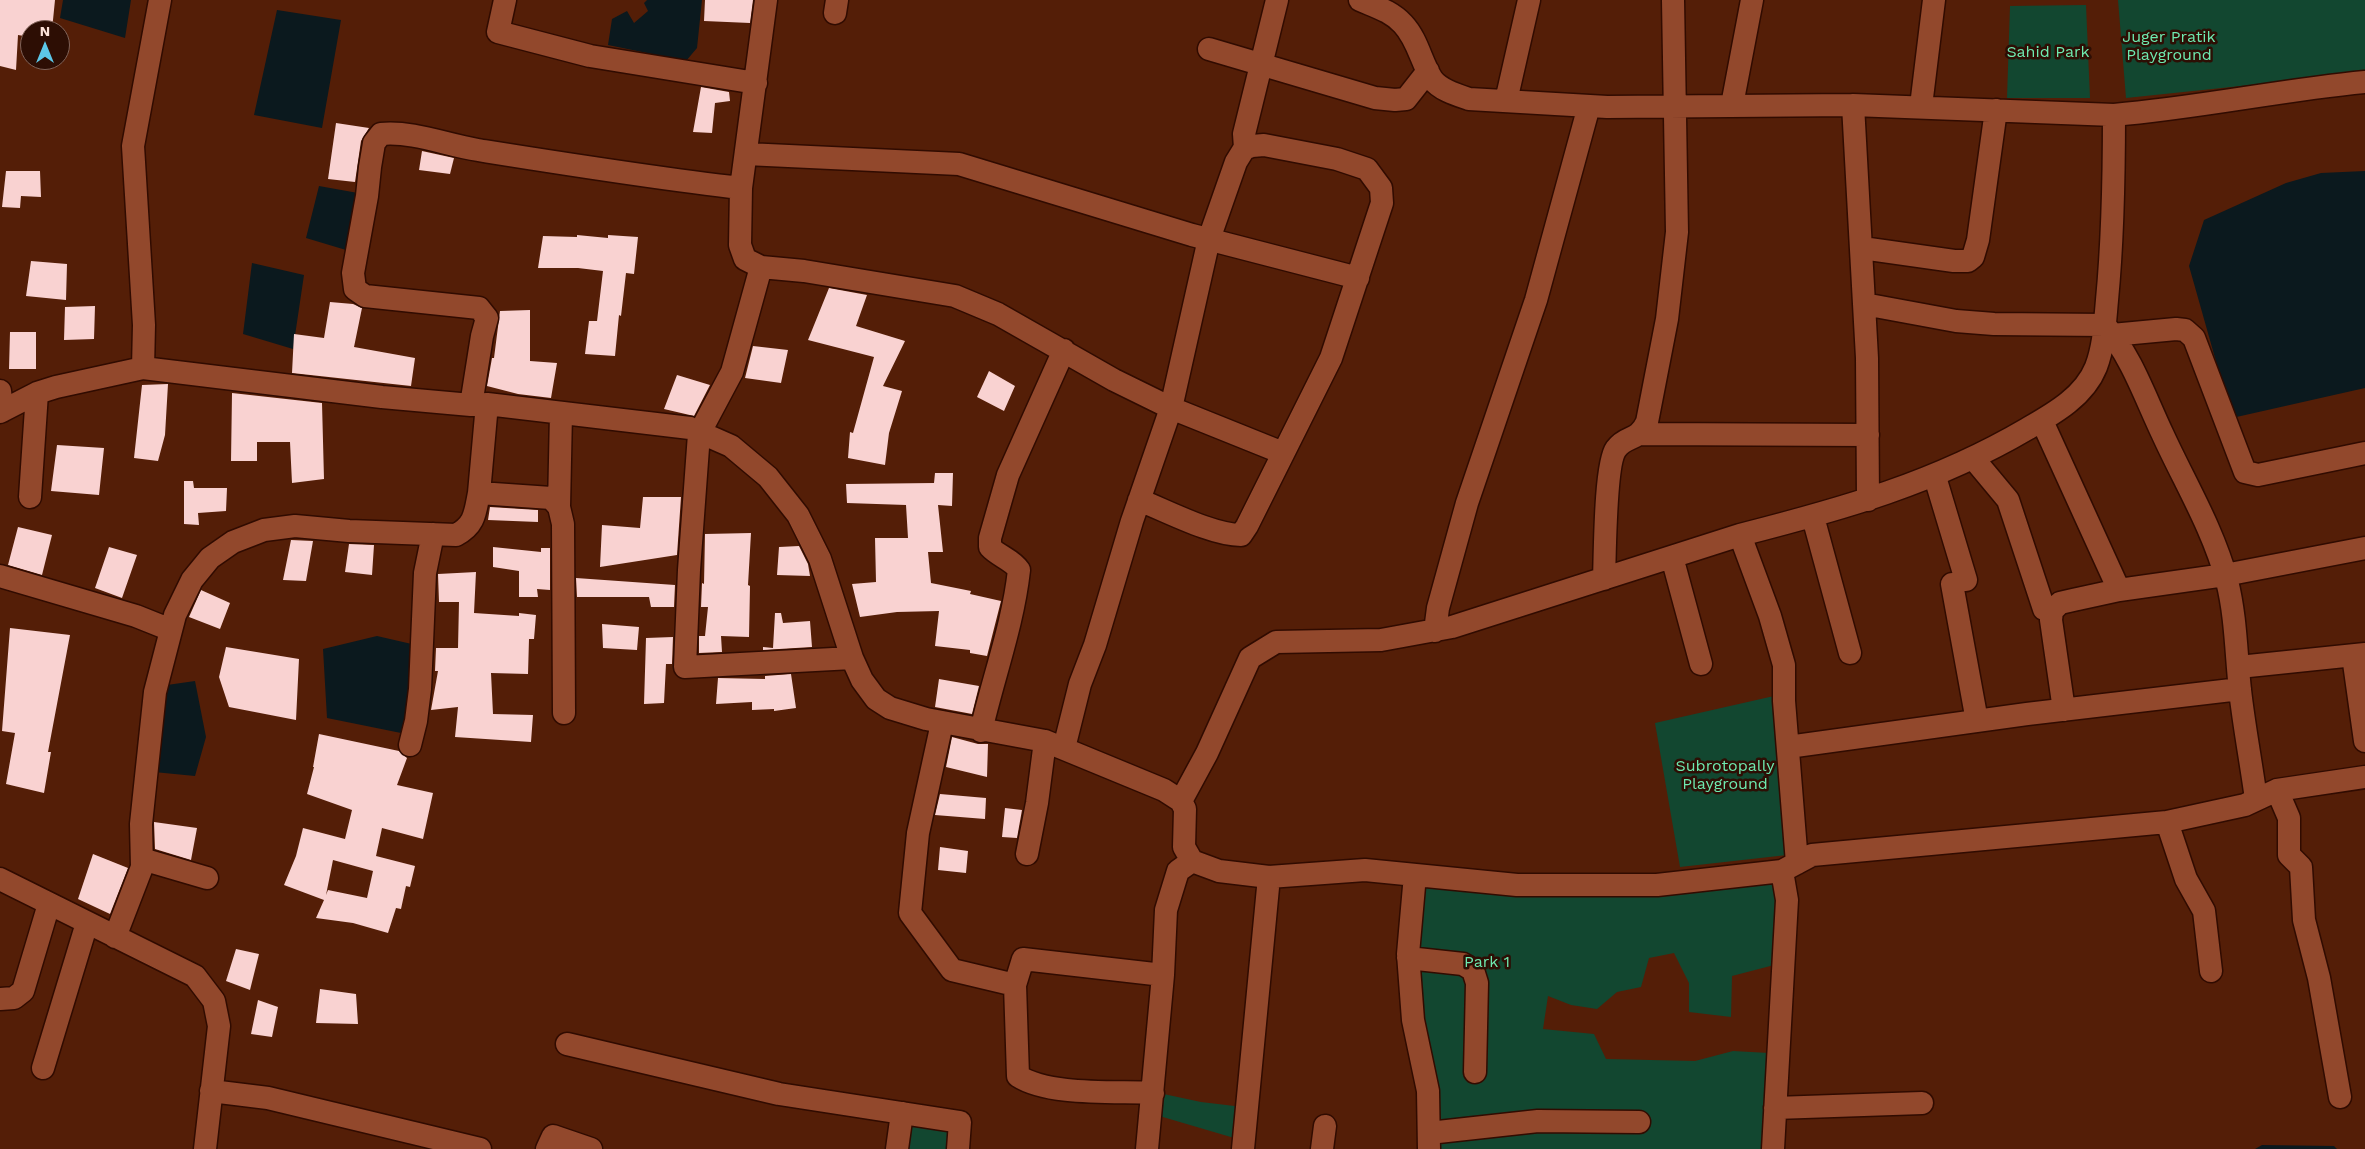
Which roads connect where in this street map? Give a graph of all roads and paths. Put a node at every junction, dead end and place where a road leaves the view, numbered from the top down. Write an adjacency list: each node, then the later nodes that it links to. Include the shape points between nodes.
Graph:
1 (160, 0): 33 (street, via 133,146 144,325)
2 (505, 0): 14 (street, via 498,32 590,56)
3 (766, 0): 14 (street)
4 (1277, 0): 11 (street)
5 (1360, 0): 12 (street, via 1390,12 1404,25)
6 (1529, 0): 15 (street)
7 (1673, 0): 19 (street)
8 (1752, 0): 17 (street)
9 (1934, 0): 20 (street)
10 (1209, 49): 11 (street)
11 (1261, 65): 12 (street, via 1375,98 1395,100 1406,99); 23 (street, via 1244,134)
12 (1428, 71): 15 (street, via 1433,81 1451,94 1469,99)
13 (2365, 82): 22 (street)
14 (756, 83): 24 (street)
15 (1506, 101): 18 (street)
16 (1852, 104): 17 (street); 20 (street); 27 (street)
17 (1732, 105): 19 (street)
18 (1589, 106): 19 (street); 63 (street, via 1536,300 1467,503 1438,608)
19 (1676, 106): 41 (street, via 1677,232 1667,319 1647,422)
20 (1921, 106): 21 (street)
21 (1996, 110): 22 (street); 27 (street, via 1973,257 1968,261 1954,261)
22 (2114, 115): 31 (street, via 2114,211)
23 (1244, 149): 26 (street, via 1236,162); 29 (street, via 1264,145 1314,154 1367,169 1375,178 1381,188 1382,203)
24 (746, 154): 25 (street); 26 (street, via 959,164)
25 (741, 188): 28 (street, via 740,245 745,259); 36 (street, via 667,180 464,148 398,132 382,134 374,143 353,273 355,288 365,296 479,308 487,318 482,336)
26 (1209, 239): 29 (street); 37 (street)
27 (1862, 248): 30 (street)
28 (761, 267): 32 (street, via 955,296 998,314); 40 (street, via 732,372)
29 (1358, 278): 43 (street, via 1331,358)
30 (1864, 304): 31 (street, via 1966,322); 42 (street)
31 (2108, 330): 39 (street, via 2090,379 2061,410); 44 (street, via 2176,329 2185,330 2194,338 2245,472 2258,475); 57 (street, via 2133,365 2182,478 2202,513)
32 (1064, 350): 37 (street, via 1114,380); 74 (street, via 1008,475 990,538 990,547 996,554 1017,565 1019,570)
33 (143, 368): 34 (street); 36 (street, via 353,394)
34 (37, 393): 35 (street); 48 (street)
35 (1, 404)
36 (479, 405): 38 (street); 47 (street)
37 (1171, 408): 43 (street); 49 (street)
38 (561, 413): 40 (street, via 690,428); 51 (street)
39 (2042, 421): 45 (street); 60 (street)
40 (700, 434): 66 (street, via 731,446 768,477 798,515 820,559); 66 (street, via 685,666)
41 (1641, 434): 42 (street); 59 (street, via 1624,442 1612,456)
42 (1868, 435): 50 (street)
43 (1283, 453): 49 (street, via 1241,534 1195,523)
44 (2365, 453)
45 (1973, 458): 46 (street); 61 (street, via 2008,500)
46 (1935, 477): 50 (street); 72 (street, via 1959,582)
47 (479, 493): 51 (street, via 542,496 551,498); 53 (street, via 474,518 466,530 456,535)
48 (30, 497)
49 (1140, 500): 76 (street, via 1080,684)
50 (1868, 500): 52 (street)
51 (559, 506): 71 (street, via 562,524)
52 (1812, 517): 54 (street); 64 (street)
53 (433, 534): 62 (street, via 295,526 264,530 233,542 210,558 192,580 175,614); 77 (street, via 425,573 420,689)
54 (1740, 535): 56 (street); 78 (street, via 1784,665)
55 (2365, 548): 57 (street)
56 (1672, 557): 59 (street); 67 (street)
57 (2225, 574): 60 (street); 68 (street, via 2235,625)
58 (0, 576): 62 (street, via 136,616)
59 (1604, 579): 63 (street)
60 (2119, 590): 70 (street, via 2060,603 2052,611)
61 (2044, 609)
62 (171, 630): 85 (street, via 155,692 141,824)
63 (1435, 631): 82 (street, via 1381,640 1284,641 1257,652 1250,658 1207,753)
64 (1850, 653)
65 (2359, 655): 68 (street); 75 (street)
66 (852, 658): 73 (street, via 876,699 890,708)
67 (1701, 664)
68 (2238, 666): 69 (street)
69 (2240, 689): 70 (street); 81 (street)
70 (2064, 710): 72 (street)
71 (564, 714)
72 (1977, 721): 78 (street)
73 (942, 723): 74 (street); 98 (street, via 918,833 910,913 952,970)
74 (981, 731): 76 (street)
75 (2365, 741)
76 (1054, 744): 82 (street, via 1164,790); 84 (street)
77 (410, 745)
78 (1788, 747): 87 (street)
79 (2365, 777): 80 (street)
80 (2277, 790): 81 (street); 105 (street, via 2289,818 2289,855 2301,867 2304,920 2319,978)
81 (2256, 798): 83 (street, via 2245,806)
82 (1181, 801): 86 (street, via 1185,809 1184,847)
83 (2167, 822): 87 (street, via 1812,855); 96 (street, via 2186,878 2204,911)
84 (1027, 854)
85 (142, 859): 90 (street); 94 (street, via 142,867)
86 (1192, 861): 89 (street, via 1219,871); 97 (street, via 1178,871 1171,889 1166,910)
87 (1790, 867): 88 (street, via 1657,886 1517,886); 107 (street)
88 (1414, 875): 89 (street, via 1365,870); 95 (street)
89 (1269, 877): 119 (street)
90 (207, 878)
91 (0, 879): 92 (street)
92 (50, 904): 93 (street); 99 (street, via 23,991 14,998)
93 (87, 923): 94 (street); 101 (street)
94 (115, 937): 103 (street, via 195,976 214,1001 218,1026)
95 (1408, 958): 102 (street, via 1463,964 1473,970 1477,983); 111 (street, via 1413,1020 1428,1091)
96 (2211, 972)
97 (1163, 975): 98 (street, via 1023,960); 104 (street)
98 (1015, 985): 104 (street, via 1018,1076 1030,1084 1053,1088)
99 (0, 999)
100 (567, 1044): 108 (street, via 779,1094)
101 (43, 1068)
102 (1475, 1072)
103 (211, 1090): 112 (street); 113 (street, via 268,1098)
104 (1153, 1093): 118 (street)
105 (2340, 1097)
106 (1922, 1104): 107 (street)
107 (1776, 1108): 121 (street)
108 (902, 1113): 116 (street); 117 (street, via 960,1122)
109 (1639, 1122): 111 (street, via 1538,1121)
110 (1325, 1126): 120 (street)
111 (1429, 1141)
112 (205, 1149)
113 (480, 1149)
114 (547, 1149): 115 (street, via 553,1136)
115 (591, 1149)
116 (897, 1149)
117 (958, 1149)
118 (1147, 1149)
119 (1243, 1149)
120 (1322, 1149)
121 (1773, 1149)

